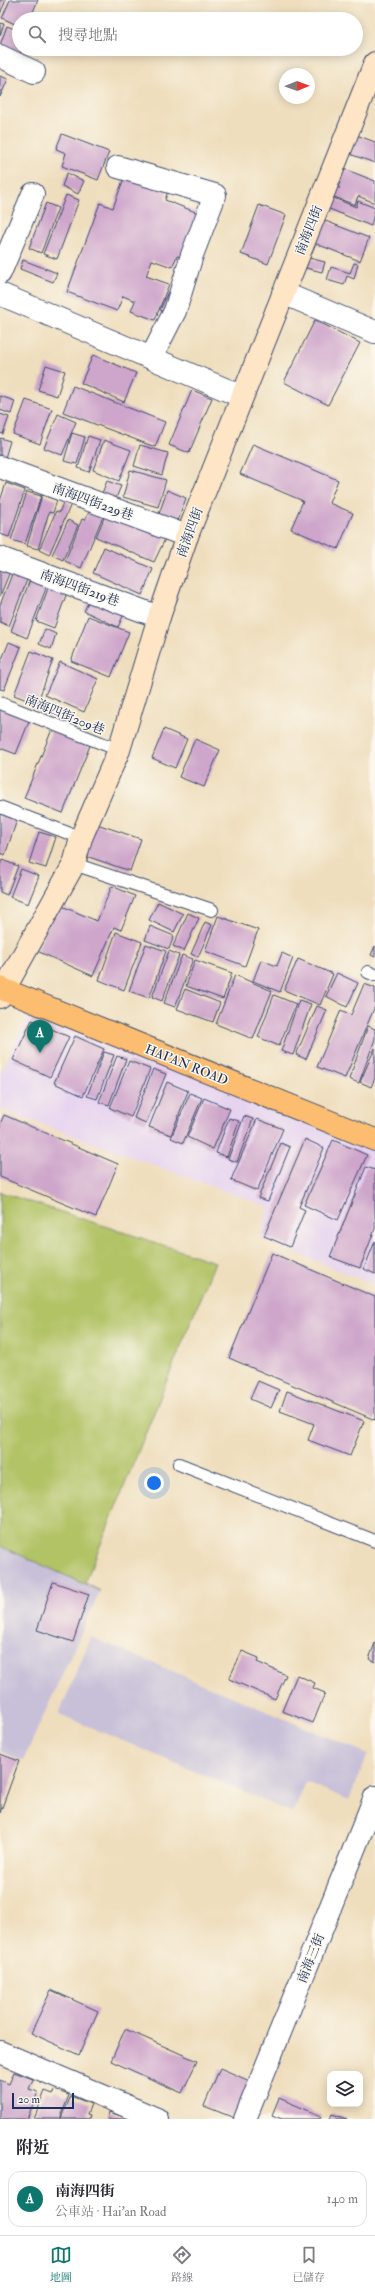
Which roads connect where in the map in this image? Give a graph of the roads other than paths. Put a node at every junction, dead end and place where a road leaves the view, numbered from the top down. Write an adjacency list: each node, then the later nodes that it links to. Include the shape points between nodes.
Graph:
1 (0, 56): 3 (street)
2 (375, 63): 4 (street, 南海四街)
3 (34, 72)
4 (369, 94): 8 (street, 南海四街)
5 (118, 167): 11 (street, via 216,195 192,255 175,311)
6 (33, 194): 7 (street)
7 (0, 273)
8 (283, 293): 10 (street); 12 (street, 南海四街)
9 (0, 294): 11 (street)
10 (375, 332)
11 (151, 358): 12 (street)
12 (241, 396): 14 (street, 南海四街)
13 (0, 467): 14 (street, 南海四街229巷)
14 (187, 536): 16 (street, 南海四街)
15 (0, 558): 16 (street, 南海四街219巷)
16 (159, 617): 18 (street, 南海四街)
17 (0, 703): 18 (lane, 南海四街209巷)
18 (119, 750): 20 (street, 南海四街)
19 (0, 807): 20 (lane)
20 (81, 838): 21 (street, 南海四街)
21 (74, 864): 22 (lane); 23 (street, 南海四街)
22 (212, 910)
23 (1, 991): 24 (main road, HAI'AN ROAD)
24 (375, 1140)
25 (179, 1464): 26 (lane)
26 (375, 1541)
27 (375, 1797): 30 (street, 南海三街)
28 (0, 2052): 29 (street)
29 (157, 2119)
30 (245, 2119)

